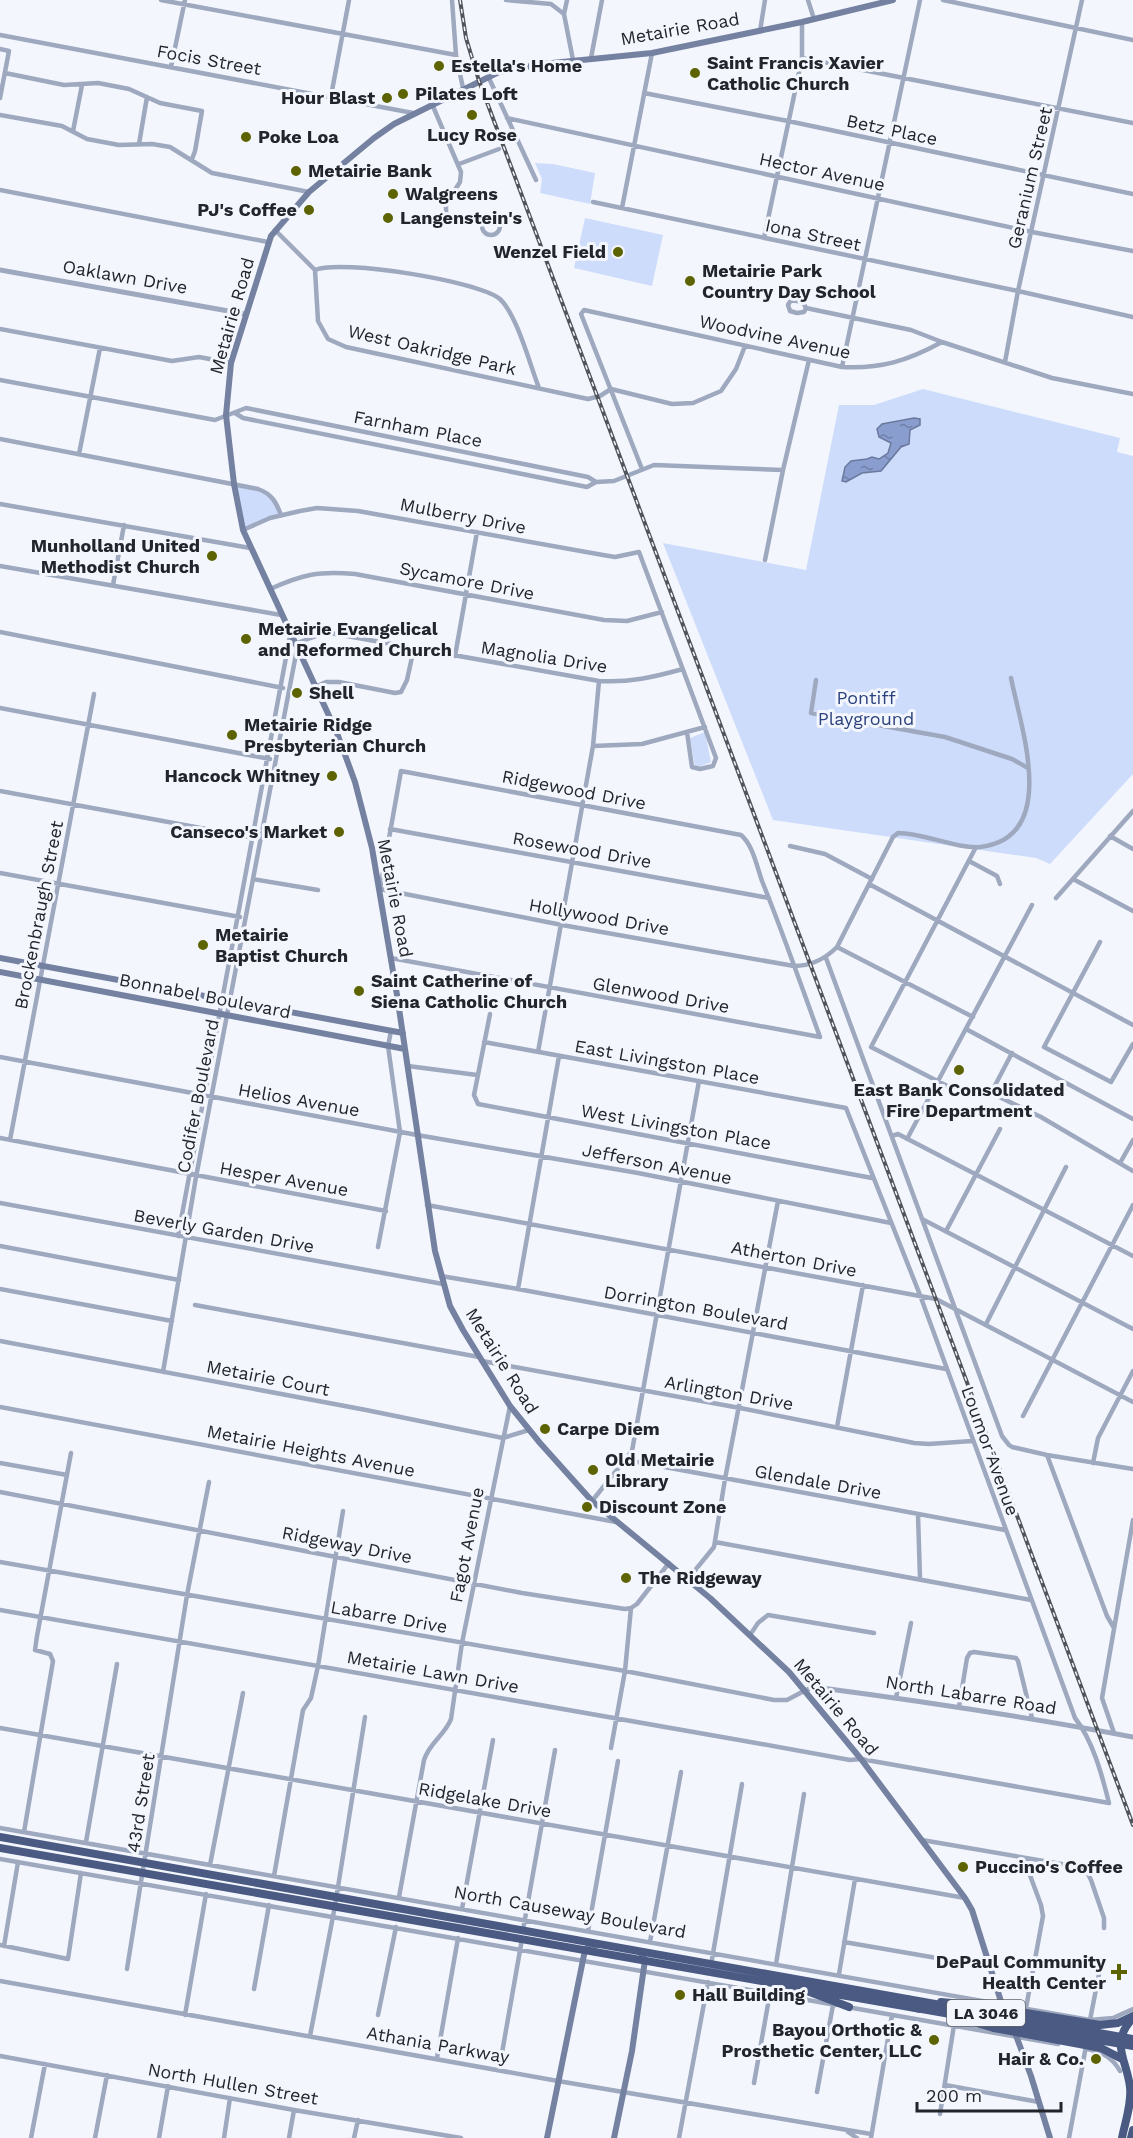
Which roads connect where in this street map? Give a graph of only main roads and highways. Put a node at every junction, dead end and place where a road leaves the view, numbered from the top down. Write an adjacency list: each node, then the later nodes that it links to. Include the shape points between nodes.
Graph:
1 (892, 0): 4 (main road, Metairie Road, via 652,53 542,64 488,76 413,113 374,138 309,192 268,242 231,363 226,415 234,484 250,548 355,782 380,889)
2 (0, 958): 4 (main road, Bonnabel Boulevard)
3 (0, 972): 5 (main road, Bonnabel Boulevard)
4 (403, 1033): 5 (main road, Metairie Road)
5 (405, 1049): 27 (main road, Metairie Road, via 441,1276 450,1306 481,1359 510,1406 592,1502 669,1563 789,1672 861,1759 965,1898)
6 (0, 1837): 8 (highway, North Causeway Boulevard, via 336,1897)
7 (0, 1848): 8 (highway, North Causeway Boulevard)
8 (522, 1935): 9 (highway, North Causeway Boulevard); 10 (highway, North Causeway Boulevard)
9 (608, 1946): 10 (main road); 11 (highway, North Causeway Boulevard)
10 (585, 1950): 12 (highway, North Causeway Boulevard); 25 (main road)
11 (634, 1950): 12 (main road); 13 (highway, North Causeway Boulevard)
12 (645, 1960): 13 (highway, North Causeway Boulevard); 26 (main road)
13 (711, 1968): 14 (highway, North Causeway Boulevard); 15 (highway, North Causeway Boulevard)
14 (800, 1988): 15 (highway, North Causeway Boulevard); 17 (highway)
15 (906, 2002): 16 (highway, North Causeway Boulevard)
16 (917, 2004): 18 (highway, bridge, via 984,2006 1100,2025); 19 (highway, North Causeway Boulevard / LA 3046, bridge); 20 (highway, North Causeway Boulevard, bridge); 21 (highway, bridge, via 994,2028 1101,2048)
17 (849, 2007)
18 (1133, 2017): 21 (highway, bridge, via 1121,2038)
19 (1133, 2039)
20 (1133, 2046)
21 (1122, 2059): 22 (highway, bridge)
22 (1123, 2069): 23 (highway); 28 (highway, via 1131,2089)
23 (1133, 2075)
24 (1133, 2130): 29 (highway)
25 (548, 2138)
26 (614, 2138)
27 (1050, 2138)
28 (1122, 2138)
29 (1131, 2138)

